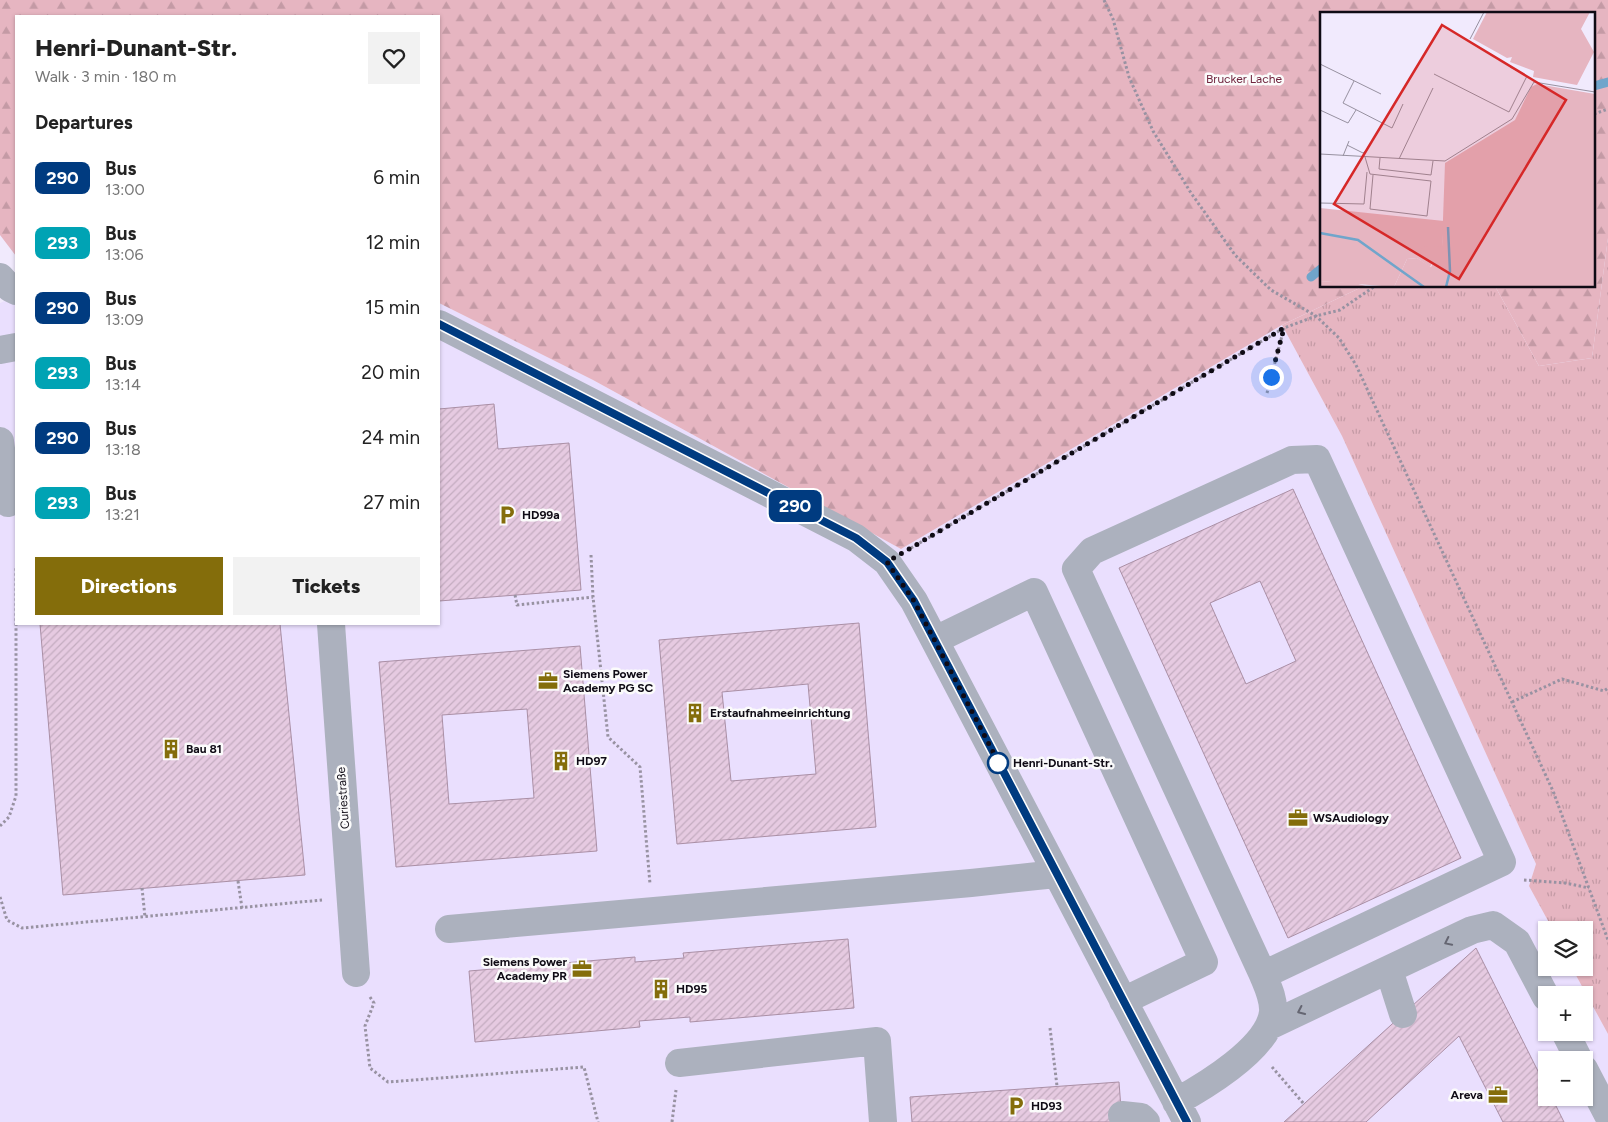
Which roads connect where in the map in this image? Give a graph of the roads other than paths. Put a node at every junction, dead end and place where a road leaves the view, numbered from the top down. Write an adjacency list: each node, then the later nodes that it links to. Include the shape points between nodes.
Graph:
1 (0, 277): 2 (street)
2 (15, 290)
3 (440, 325): 9 (street, via 856,538 887,562 914,601)
4 (15, 348): 5 (street)
5 (0, 350)
6 (0, 441): 7 (street)
7 (8, 502)
8 (331, 625): 13 (street, Curiestraße)
9 (935, 640): 10 (street); 16 (street, via 1034,592 1204,962)
10 (1056, 874): 11 (street); 16 (street)
11 (449, 929)
12 (1388, 970): 15 (street, one-way to 12, via 1517,942 1493,925 1472,930); 17 (street); 18 (street, one-way to 18)
13 (356, 973)
14 (1265, 980): 14 (street, via 1076,569 1092,551 1292,460 1317,458 1502,862); 18 (street, via 1273,1013)
15 (1540, 986)
16 (1123, 1001): 21 (street)
17 (1404, 1014)
18 (1261, 1036): 21 (street)
19 (679, 1063): 23 (street, via 877,1042)
20 (1593, 1086): 22 (street)
21 (1181, 1112)
22 (1608, 1115)
23 (883, 1122)

